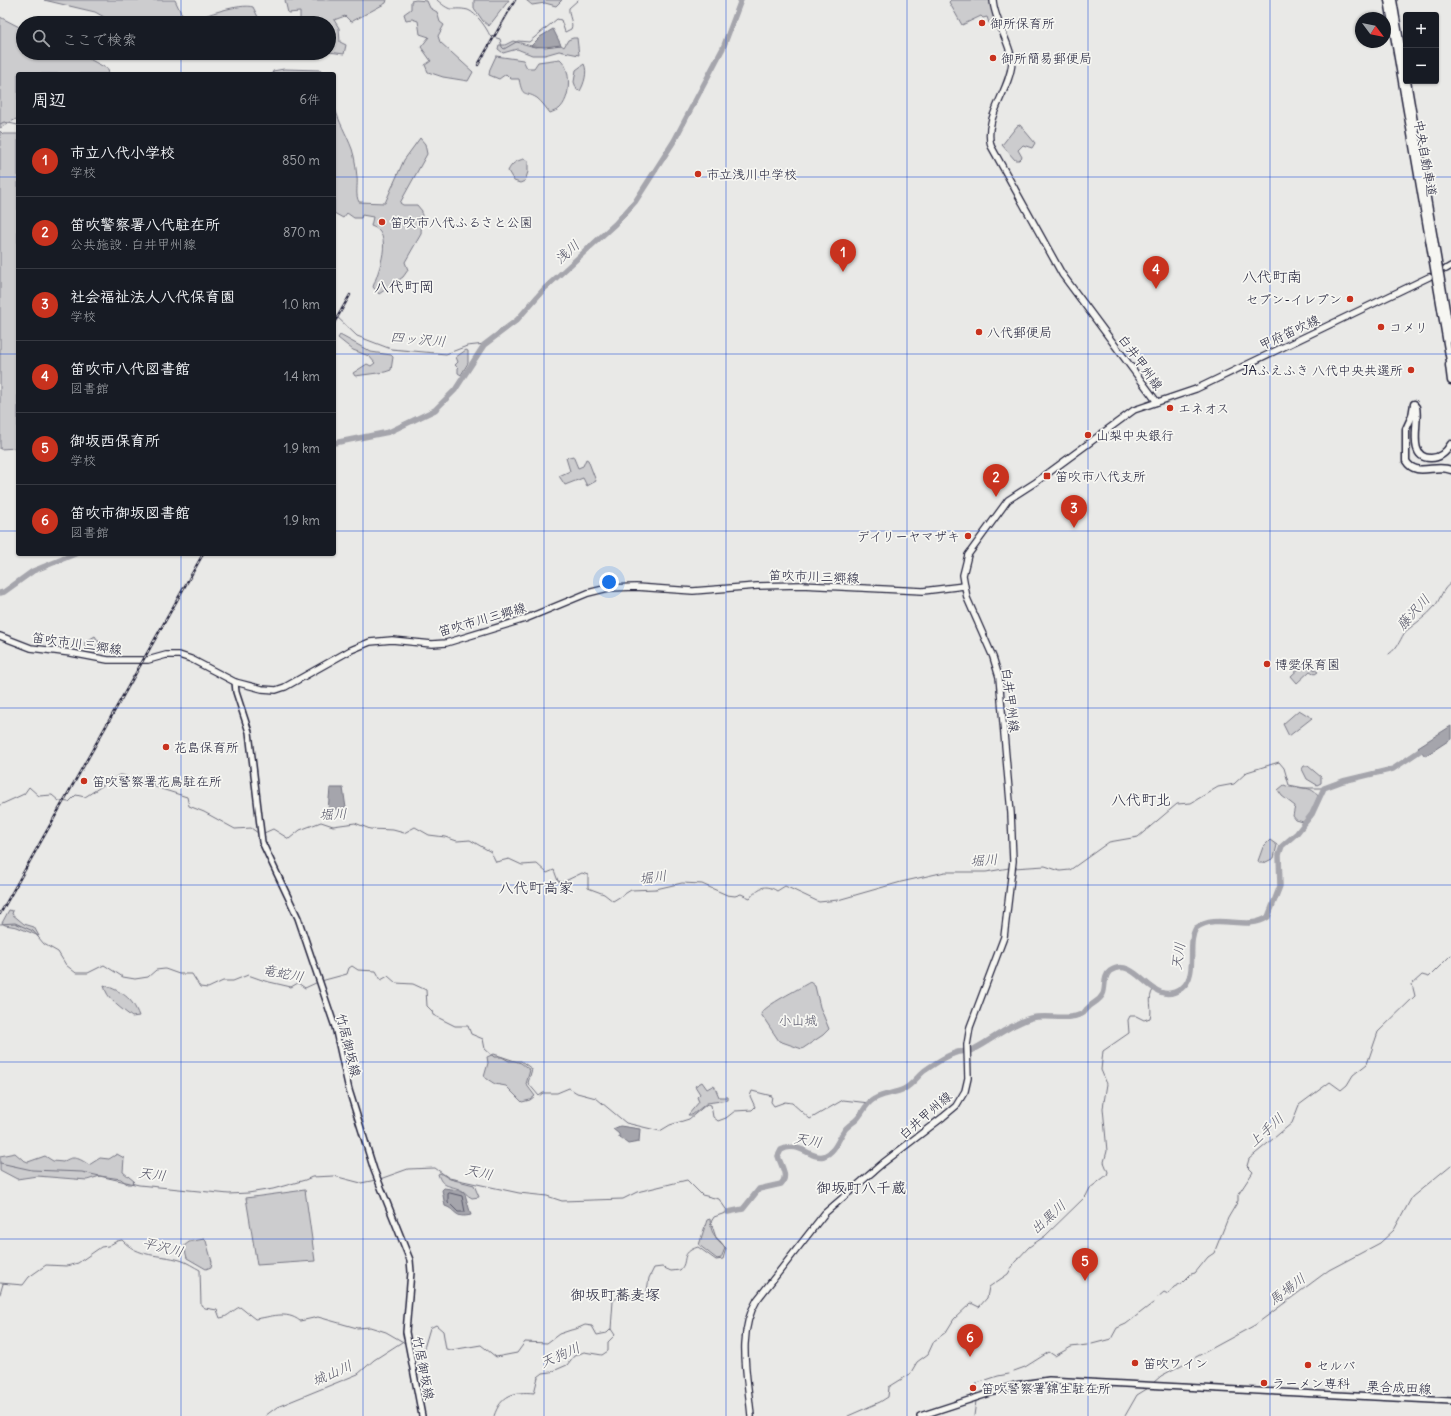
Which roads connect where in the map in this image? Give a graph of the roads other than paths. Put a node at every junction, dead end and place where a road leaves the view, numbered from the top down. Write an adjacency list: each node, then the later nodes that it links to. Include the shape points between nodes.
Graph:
1 (993, 0): 13 (main road, 白井甲州線, via 1012,61 989,133 991,146 1062,274)
2 (1388, 0): 8 (highway, 中央自動車道)
3 (1393, 0): 4 (highway)
4 (1403, 59)
5 (1408, 84): 6 (highway, 中央自動車道)
6 (1438, 259): 9 (highway); 10 (highway, 中央自動車道)
7 (1429, 277): 13 (main road, 甲府笛吹線, via 1196,389)
8 (1441, 310): 11 (highway, 中央自動車道); 12 (highway)
9 (1451, 314)
10 (1451, 339)
11 (1451, 367)
12 (1451, 381)
13 (1157, 402): 16 (main road, 白井甲州線, via 1120,418 1036,482 1008,500 968,555 964,568)
14 (1451, 444): 15 (highway, via 1445,452 1435,457 1425,457 1419,453 1416,443 1417,412 1414,404 1406,429 1406,461 1418,470 1442,467)
15 (1451, 470)
16 (964, 586): 18 (main road, 笛吹市川三郷線, via 923,591 801,585 692,591 608,588 588,593 525,619 446,643 392,640 370,642 358,646 280,689 262,689); 21 (main road, 白井甲州線, via 969,605 993,657 999,677 1013,838 1004,937 973,1018 967,1045 965,1091 956,1106 912,1143 883,1163 825,1213 753,1306 745,1333)
17 (0, 636): 18 (main road, 笛吹市川三郷線, via 31,648 108,660 142,660 179,655)
18 (235, 682): 20 (main road, 竹居御坂線, via 249,732 261,833 269,858 294,905 335,1027 349,1090 377,1179 410,1260 406,1332)
19 (1451, 1401): 22 (main road, 栗合成田線, via 1037,1381)
20 (422, 1416)
21 (751, 1416)
22 (920, 1416)

